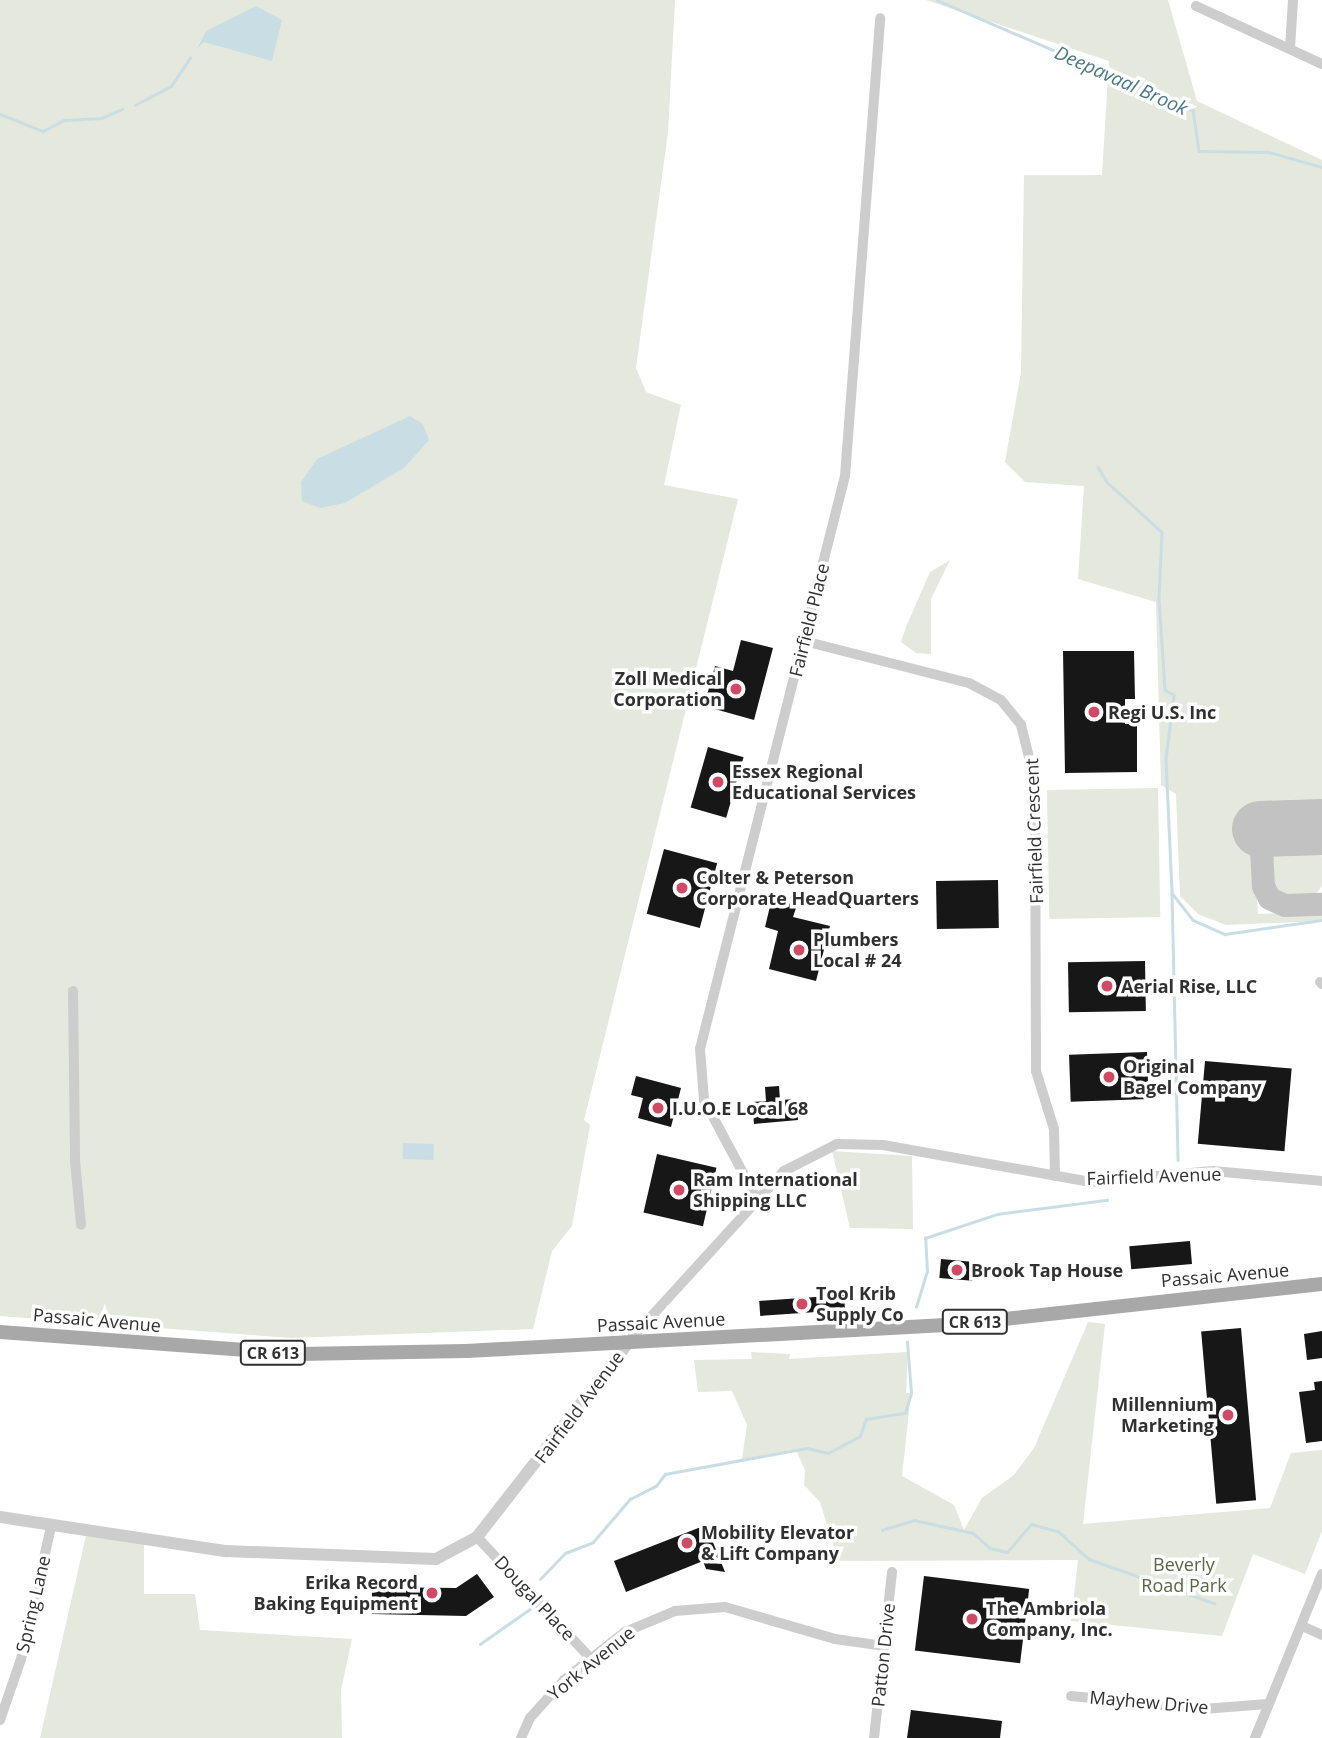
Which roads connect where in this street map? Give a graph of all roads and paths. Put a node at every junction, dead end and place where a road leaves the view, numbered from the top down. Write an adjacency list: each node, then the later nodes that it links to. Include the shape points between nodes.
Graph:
1 (1293, 0): 4 (street)
2 (1196, 6): 4 (street)
3 (880, 18): 6 (street, Fairfield Place, via 853,424)
4 (1290, 48): 5 (street)
5 (1322, 64)
6 (804, 641): 8 (street, Fairfield Crescent, via 969,683 1001,700 1021,725 1035,781 1036,1071 1054,1129); 10 (street, Fairfield Place, via 700,1049 704,1100)
7 (73, 991): 11 (street, via 75,1161)
8 (1055, 1176): 9 (street, Fairfield Avenue, via 1091,1182 1213,1171); 10 (street, Fairfield Avenue, via 883,1144 837,1144 794,1163)
9 (1322, 1181)
10 (758, 1201): 14 (street, Fairfield Avenue)
11 (81, 1225)
12 (1322, 1284): 14 (main road, Passaic Avenue / CR 613, via 950,1325)
13 (0, 1332): 14 (main road, Passaic Avenue / CR 613, via 298,1354)
14 (627, 1343): 17 (street, Fairfield Avenue)
15 (0, 1517): 16 (street, Fairfield Avenue)
16 (51, 1527): 17 (street, Fairfield Avenue, via 226,1551 370,1560 436,1559); 26 (street, Spring Lane, via 21,1659)
17 (477, 1537): 23 (street, Dougal Place)
18 (892, 1572): 22 (street, Patton Drive)
19 (1322, 1574): 20 (street)
20 (1302, 1626): 21 (street); 25 (street)
21 (1322, 1635)
22 (884, 1646): 23 (street, York Avenue, via 835,1639 725,1607 651,1619); 28 (street, Patton Drive)
23 (592, 1659): 27 (street, York Avenue, via 545,1698)
24 (1071, 1696): 25 (street, Mayhew Drive, via 1203,1709)
25 (1268, 1704): 29 (street)
26 (0, 1720)
27 (521, 1738)
28 (874, 1738)
29 (1255, 1738)

